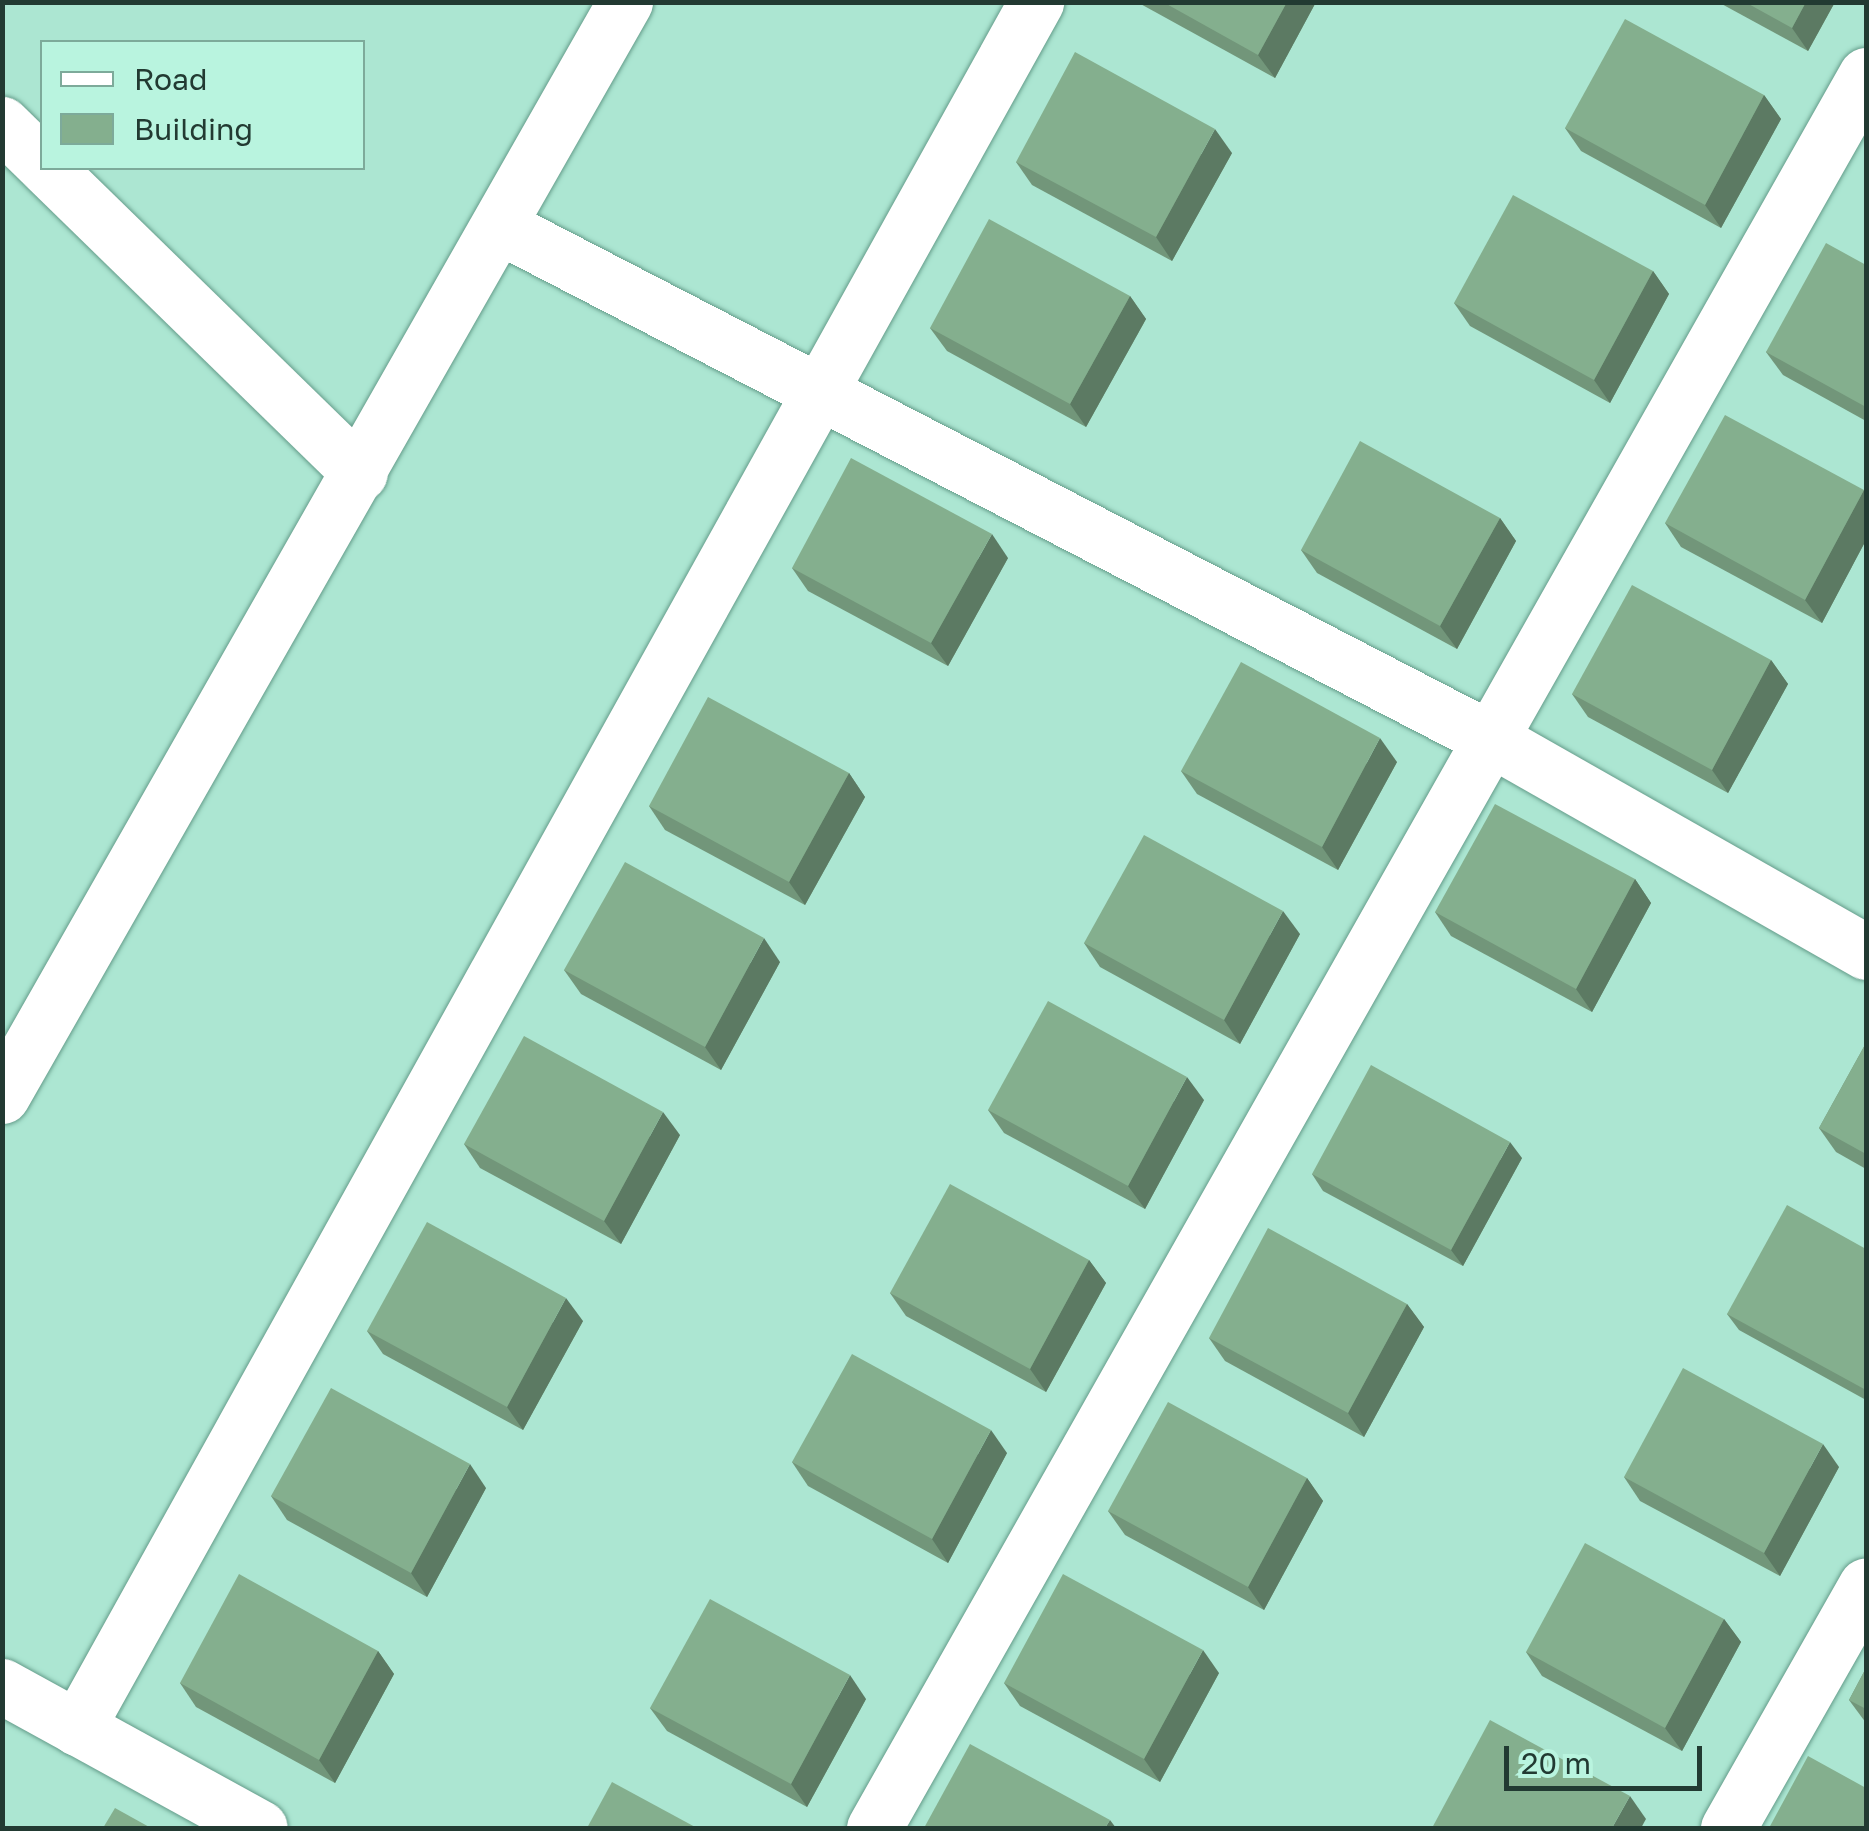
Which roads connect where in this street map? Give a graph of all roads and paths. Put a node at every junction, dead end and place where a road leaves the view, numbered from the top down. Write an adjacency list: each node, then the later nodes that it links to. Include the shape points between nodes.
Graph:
1 (625, 2): 7 (street)
2 (1036, 2): 8 (street)
3 (1866, 76): 10 (street)
4 (2, 124): 5 (street)
5 (40, 160)
6 (50, 170): 9 (street)
7 (499, 226): 8 (street); 9 (street)
8 (822, 386): 10 (street); 15 (street)
9 (360, 472): 12 (street)
10 (1491, 739): 11 (street); 17 (street)
11 (1866, 952)
12 (2, 1096)
13 (1866, 1585): 18 (street)
14 (2, 1686): 15 (street)
15 (77, 1728): 16 (street)
16 (260, 1828)
17 (874, 1828)
18 (1728, 1828)

